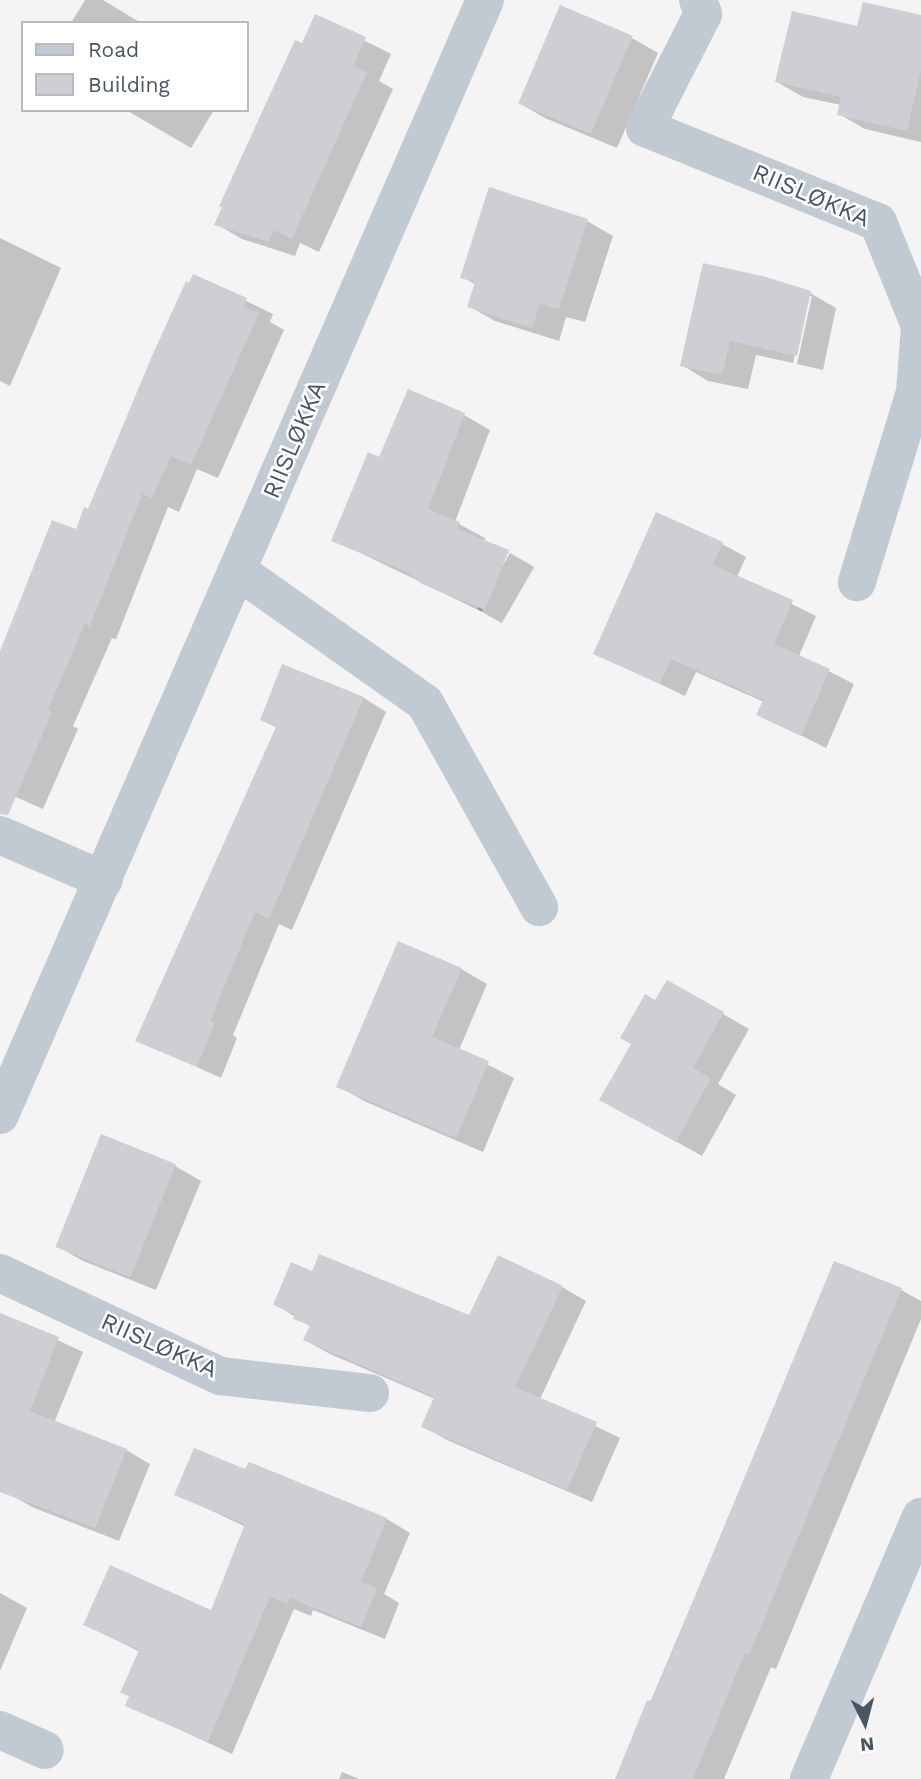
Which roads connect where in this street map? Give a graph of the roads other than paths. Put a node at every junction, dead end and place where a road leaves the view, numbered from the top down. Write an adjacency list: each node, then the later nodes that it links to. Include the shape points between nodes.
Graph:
1 (485, 0): 3 (street, RIISLØKKA)
2 (698, 0): 4 (street, RIISLØKKA, via 704,14 645,128 878,222 920,326 915,392)
3 (237, 571): 6 (street, RIISLØKKA); 7 (street, via 425,703)
4 (857, 582)
5 (0, 835): 6 (street)
6 (104, 880): 8 (street, RIISLØKKA)
7 (539, 907)
8 (0, 1115)
9 (0, 1273): 10 (street, RIISLØKKA, via 220,1376)
10 (370, 1393)
11 (921, 1517): 14 (street)
12 (0, 1730): 13 (street)
13 (45, 1750)
14 (810, 1779)

